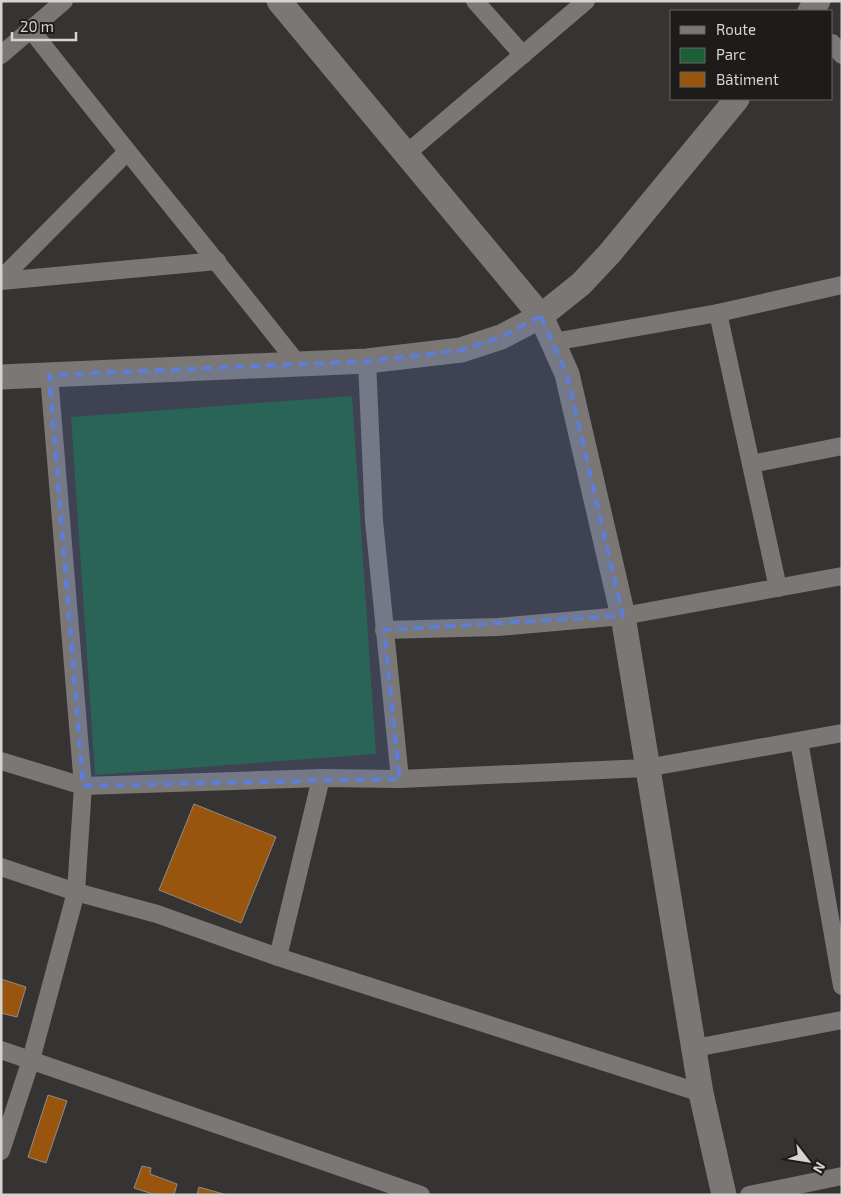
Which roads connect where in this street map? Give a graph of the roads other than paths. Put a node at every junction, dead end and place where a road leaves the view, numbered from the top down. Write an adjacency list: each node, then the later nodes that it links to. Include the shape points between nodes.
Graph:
1 (64, 1): 9 (street)
2 (279, 1): 16 (main road)
3 (475, 1): 12 (street)
4 (586, 1): 12 (street)
5 (797, 1): 7 (street)
6 (818, 1): 8 (main road)
7 (807, 10)
8 (809, 10)
9 (32, 31): 11 (street); 15 (street)
10 (833, 43): 13 (street)
11 (1, 55)
12 (523, 55): 16 (street)
13 (842, 55)
14 (736, 100): 21 (main road, via 610,253 581,284)
15 (127, 152): 17 (street); 18 (street)
16 (406, 154): 21 (main road)
17 (217, 261): 18 (street); 24 (street)
18 (1, 280)
19 (842, 285): 20 (street)
20 (718, 313): 22 (street); 28 (street)
21 (541, 316): 22 (main road); 23 (main road, via 501,337 461,350)
22 (553, 342): 31 (main road, via 567,374)
23 (367, 361): 24 (main road); 32 (street, via 374,520)
24 (298, 364): 25 (main road)
25 (49, 375): 26 (main road); 39 (street)
26 (1, 377)
27 (841, 451): 28 (street)
28 (751, 464): 30 (street)
29 (842, 576): 30 (street)
30 (778, 588): 31 (street)
31 (622, 616): 32 (street, via 498,627); 36 (main road)
32 (384, 630): 38 (street)
33 (842, 733): 34 (street)
34 (799, 741): 36 (street); 42 (street)
35 (1, 761): 39 (street)
36 (646, 768): 38 (street); 46 (main road)
37 (321, 778): 38 (street); 39 (street); 43 (street)
38 (400, 779)
39 (83, 786): 41 (street)
40 (1, 867): 41 (street)
41 (76, 892): 43 (street, via 157,914); 48 (street)
42 (834, 900): 44 (street)
43 (278, 956): 49 (street)
44 (842, 986)
45 (842, 1020): 46 (street)
46 (695, 1048): 49 (main road)
47 (1, 1050): 48 (street)
48 (31, 1060): 50 (street); 52 (street)
49 (701, 1093): 53 (main road)
50 (1, 1151)
51 (842, 1176): 54 (street)
52 (421, 1195)
53 (724, 1195)
54 (749, 1195)

